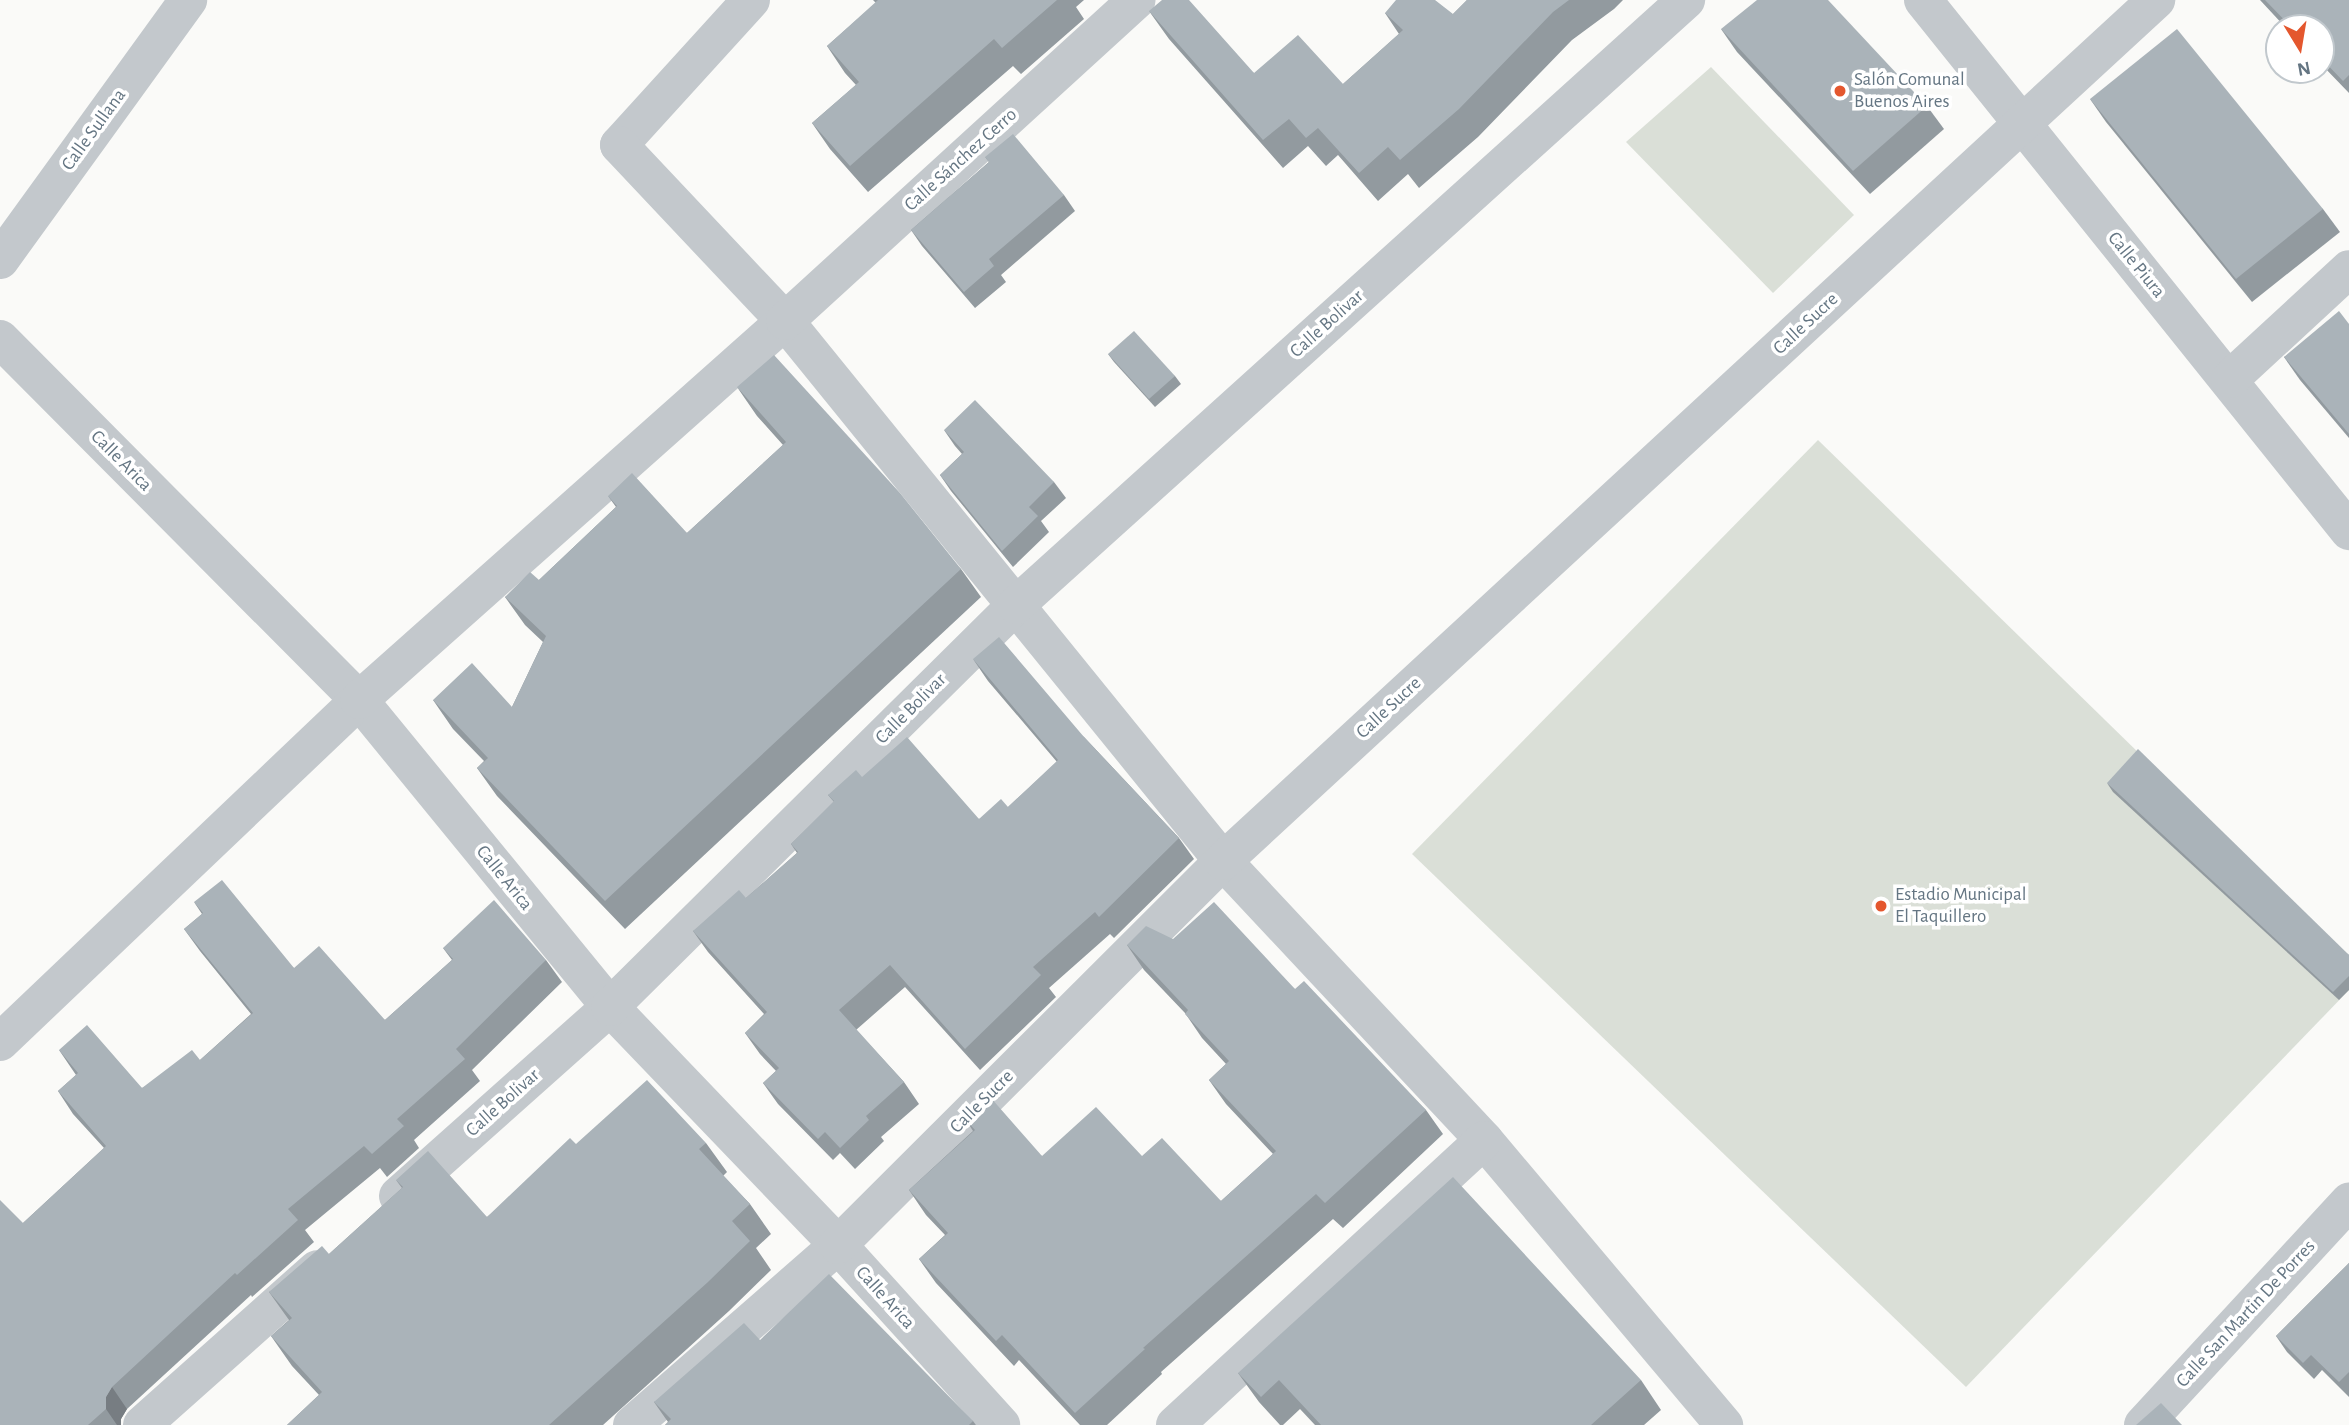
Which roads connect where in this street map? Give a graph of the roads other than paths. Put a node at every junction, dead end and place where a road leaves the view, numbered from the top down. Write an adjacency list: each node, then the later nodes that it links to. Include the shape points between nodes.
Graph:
1 (188, 0): 8 (street, Calle Sullana)
2 (751, 0): 10 (street, via 619,145)
3 (1138, 0): 10 (street, Calle Sánchez Cerro)
4 (1686, 0): 14 (street, Calle Bolivar)
5 (1923, 0): 7 (street, Calle Piura)
6 (2156, 0): 7 (street, Calle Sucre)
7 (2022, 125): 12 (street, Calle Piura); 16 (street, Calle Sucre)
8 (0, 260)
9 (2349, 269): 12 (street)
10 (785, 321): 14 (street); 15 (street, Calle Sánchez Cerro)
11 (0, 339): 15 (street, Calle Arica)
12 (2230, 379): 13 (street, Calle Piura)
13 (2349, 531)
14 (1016, 605): 16 (street); 17 (street, Calle Bolivar)
15 (359, 700): 17 (street, Calle Arica); 18 (street, Calle Sánchez Cerro)
16 (1223, 861): 19 (street); 22 (street, Calle Sucre)
17 (610, 1007): 21 (street, Calle Bolivar); 22 (street, Calle Arica)
18 (0, 1042)
19 (1484, 1140): 27 (street); 28 (street)
20 (2349, 1202): 29 (street, Calle San Martin De Porres)
21 (371, 1221)
22 (838, 1245): 25 (street, Calle Sucre); 26 (street, Calle Arica)
23 (340, 1249): 24 (street)
24 (142, 1425)
25 (632, 1425)
26 (1001, 1425)
27 (1175, 1425)
28 (1724, 1425)
29 (2143, 1425)

